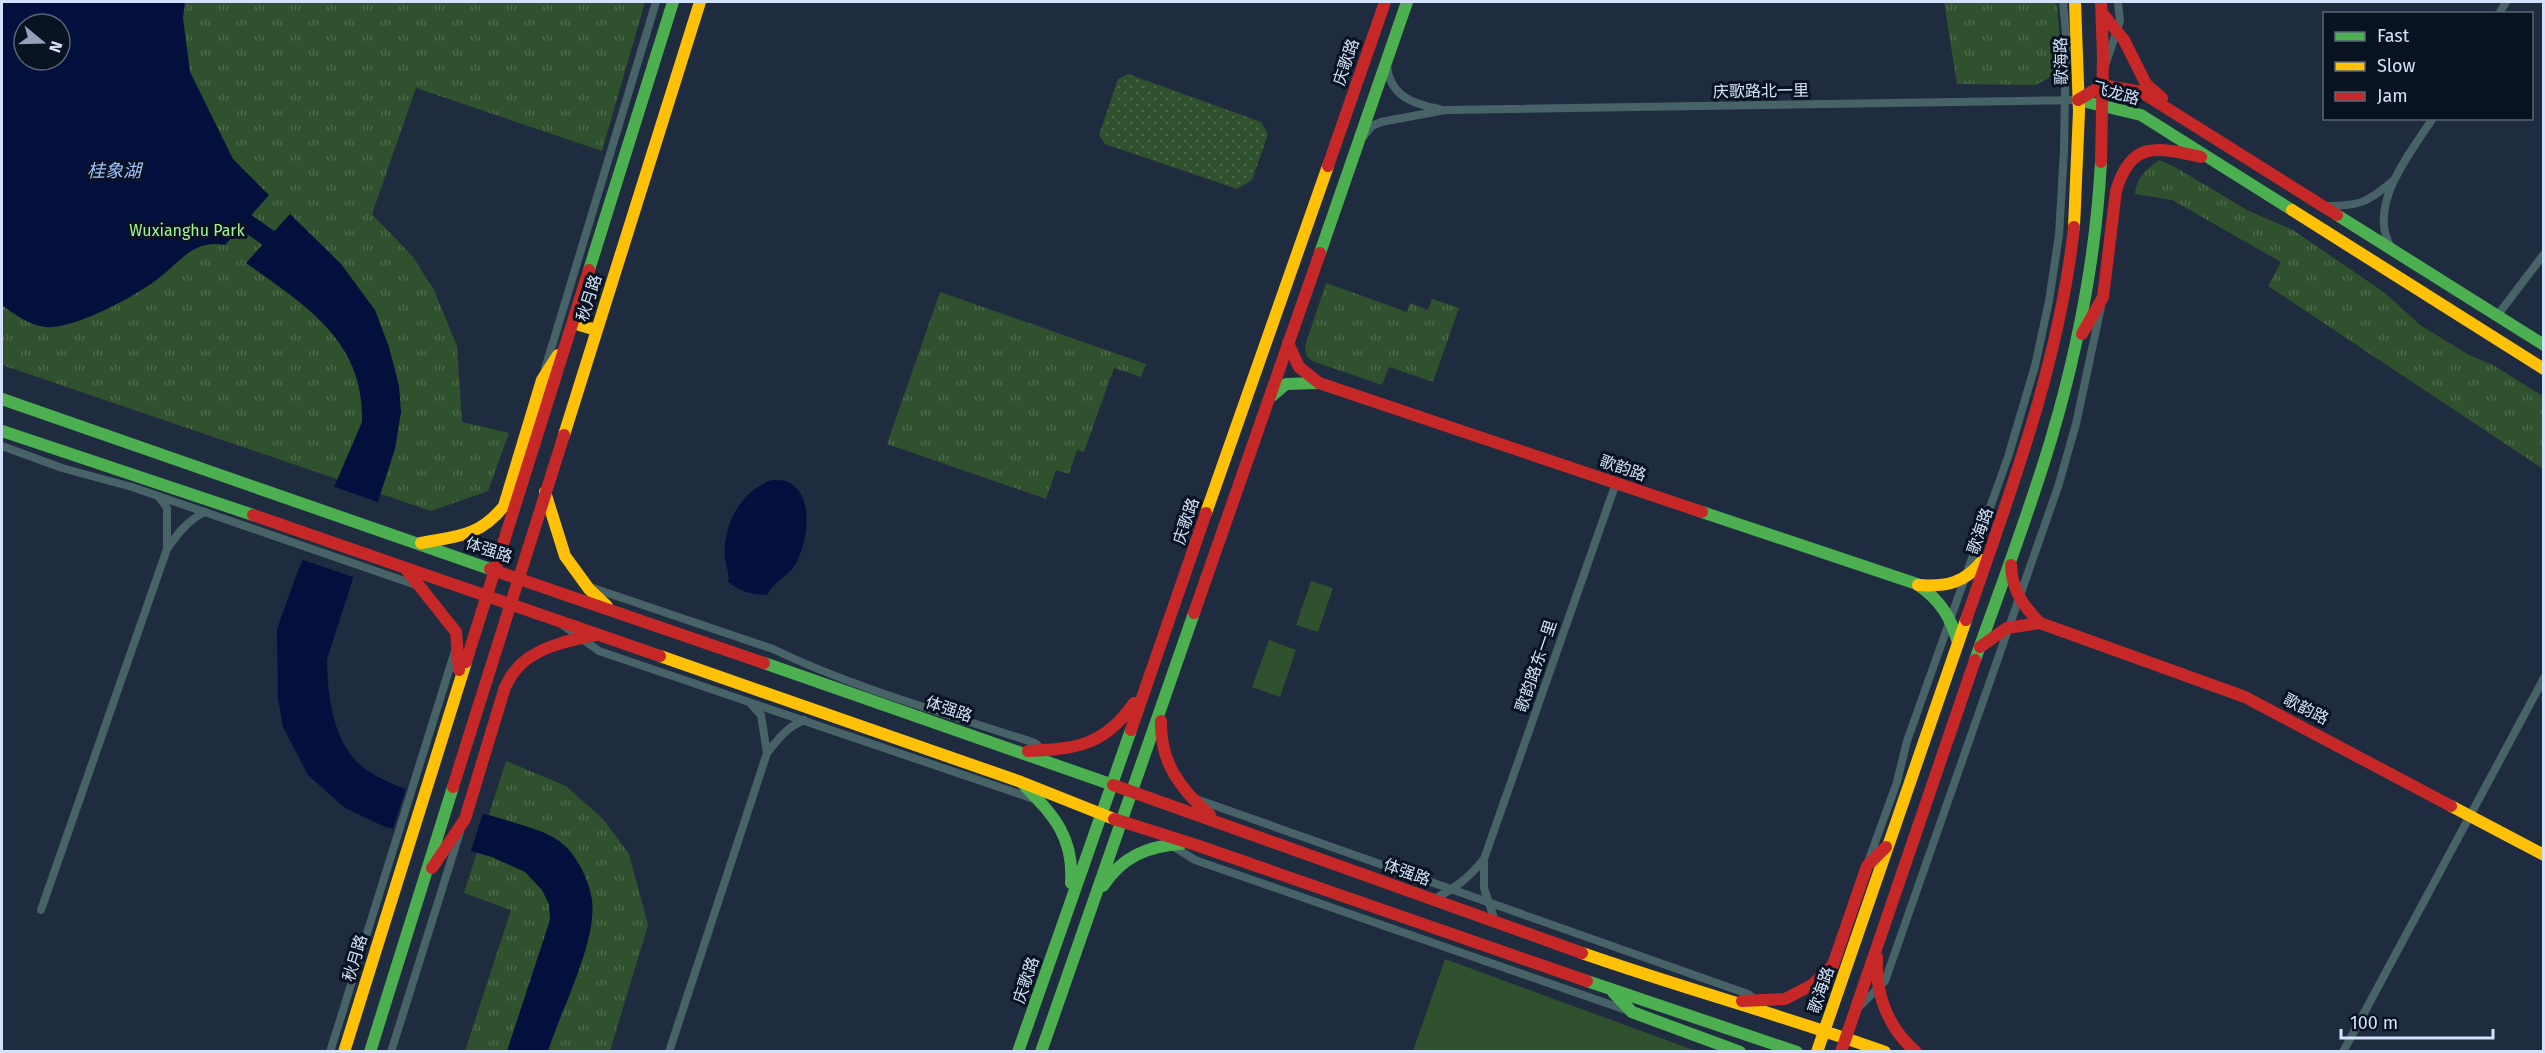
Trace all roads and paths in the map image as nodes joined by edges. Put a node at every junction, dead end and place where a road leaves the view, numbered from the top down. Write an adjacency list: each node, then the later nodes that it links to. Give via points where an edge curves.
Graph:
1 (656, 2): 35 (street)
2 (673, 2): 28 (main road, 秋月路)
3 (700, 2): 29 (main road, 秋月路)
4 (1385, 2): 63 (main road, 庆歌路)
5 (1407, 2): 11 (main road)
6 (2063, 2): 14 (street)
7 (2075, 2): 15 (main road, 歌海路)
8 (2118, 2): 10 (street, via 2120,21)
9 (2101, 7): 10 (main road); 12 (main road)
10 (2116, 32): 12 (street); 18 (main road, via 2146,84)
11 (1387, 61): 17 (street, 庆歌路北一里, via 1388,75 1400,94 1421,106); 20 (main road)
12 (2103, 72): 13 (main road)
13 (2103, 85): 15 (main road, 飞龙路); 16 (main road); 18 (main road, 飞龙路, via 2141,92)
14 (2065, 99): 15 (street, 庆歌路北一里); 17 (street, 庆歌路北一里); 52 (street, via 2059,235 2049,301 2030,386)
15 (2078, 100): 16 (main road, 飞龙路); 47 (main road, 歌海路, via 2077,202 2066,292 2051,366)
16 (2102, 107): 21 (main road, 飞龙路, via 2140,116); 32 (main road, via 2098,202)
17 (1445, 110): 20 (street, 庆歌路北一里, via 1382,122 1372,126)
18 (2185, 119): 23 (main road, 飞龙路)
19 (2432, 120): 22 (street)
20 (1358, 144): 31 (main road)
21 (2210, 159): 26 (main road, via 2163,148 2148,149 2124,168 2116,191); 34 (main road, 飞龙路)
22 (2394, 179): 23 (street, via 2366,202); 24 (street, via 2383,221 2385,238)
23 (2324, 207): 24 (main road, 飞龙路)
24 (2393, 250): 27 (main road, 飞龙路)
25 (2544, 254): 27 (street)
26 (2103, 297): 32 (main road); 57 (street, via 2076,424)
27 (2497, 316): 33 (main road, 飞龙路)
28 (573, 323): 29 (main road); 30 (main road, 秋月路)
29 (596, 330): 42 (main road, 秋月路)
30 (567, 342): 35 (main road); 50 (main road, 秋月路)
31 (1288, 343): 36 (main road, 歌韵路, via 1299,367); 38 (main road)
32 (2077, 343): 48 (main road, via 2052,437)
33 (2544, 345)
34 (2544, 369)
35 (542, 380): 45 (main road, via 504,506 492,521 469,534)
36 (1319, 383): 38 (main road, 歌韵路, via 1286,384 1275,391); 41 (main road, 歌韵路)
37 (2, 399): 45 (main road, 体强路)
38 (1267, 404): 65 (main road)
39 (2, 431): 49 (main road)
40 (2, 446): 43 (street)
41 (1616, 483): 53 (main road, 歌韵路); 96 (street, 歌韵路东一里)
42 (545, 492): 51 (main road, 秋月路); 55 (main road, via 565,556)
43 (159, 496): 44 (street); 46 (street, via 167,508)
44 (205, 512): 46 (street, via 193,518); 54 (street)
45 (415, 543): 50 (main road, 体强路)
46 (167, 549): 102 (street)
47 (1991, 549): 52 (main road); 69 (main road, 歌海路)
48 (2011, 556): 57 (main road, via 2011,580); 70 (main road)
49 (404, 567): 54 (main road); 56 (main road)
50 (496, 569): 51 (main road, 体强路); 56 (main road, 秋月路)
51 (518, 576): 58 (main road, 秋月路); 59 (main road, 体强路)
52 (1964, 581): 53 (main road, 歌韵路, via 1939,586); 61 (street)
53 (1917, 584): 61 (main road, 歌韵路, via 1935,596)
54 (421, 587): 68 (main road, via 456,632)
55 (587, 587): 59 (main road); 78 (street, via 1035,743)
56 (487, 596): 58 (main road); 73 (main road, 秋月路)
57 (2019, 600): 62 (main road); 64 (street)
58 (510, 603): 60 (main road); 98 (main road, 秋月路)
59 (610, 609): 77 (main road, 体强路)
60 (554, 619): 66 (main road); 67 (street)
61 (1951, 619): 69 (main road, 歌韵路); 97 (street)
62 (2040, 622): 64 (main road); 87 (main road, 歌韵路, via 2245,697)
63 (1167, 624): 65 (main road); 72 (main road, 庆歌路)
64 (2009, 626): 70 (main road); 107 (street, via 1885,981)
65 (1187, 631): 74 (main road)
66 (598, 634): 67 (main road); 81 (main road)
67 (580, 638): 75 (street, via 599,651); 88 (main road, via 531,658 516,669 506,687)
68 (457, 644): 73 (main road); 116 (street)
69 (1958, 644): 93 (main road, 歌海路)
70 (1979, 648): 106 (main road)
71 (2544, 678): 87 (street)
72 (1146, 685): 78 (main road, via 1128,713 1102,738 1078,747); 82 (main road, 庆歌路)
73 (458, 686): 117 (main road, 秋月路)
74 (1166, 692): 83 (main road); 84 (main road, via 1160,734 1163,753 1169,769)
75 (751, 704): 76 (street); 79 (street, via 761,715)
76 (804, 720): 79 (street, via 786,731); 85 (street)
77 (1019, 751): 78 (main road); 80 (main road, 体强路)
78 (1044, 751): 80 (street)
79 (767, 753): 120 (street)
80 (1064, 767): 82 (main road, 体强路)
81 (1021, 782): 85 (main road); 86 (main road)
82 (1112, 784): 83 (main road, 体强路); 86 (main road, 庆歌路)
83 (1131, 790): 89 (main road); 90 (main road, 体强路)
84 (1192, 798): 90 (main road); 99 (street)
85 (1038, 800): 103 (main road, via 1059,824 1069,845 1073,866)
86 (1101, 814): 89 (main road); 103 (main road, 庆歌路)
87 (2470, 815): 95 (main road, 歌韵路); 129 (street)
88 (465, 819): 98 (main road); 119 (street)
89 (1120, 822): 91 (main road); 104 (main road)
90 (1218, 822): 100 (main road, 体强路)
91 (1150, 832): 92 (street); 94 (main road)
92 (1170, 844): 94 (main road); 104 (main road, via 1133,855 1118,865 1104,883); 112 (street, via 1195,861)
93 (1889, 844): 97 (main road); 114 (main road, 歌海路)
94 (1196, 845): 108 (main road)
95 (2544, 855)
96 (1484, 858): 99 (street, 歌韵路东一里, via 1471,876); 101 (street, 歌韵路东一里)
97 (1867, 866): 110 (main road, via 1833,965 1798,994)
98 (423, 882): 118 (main road)
99 (1452, 890): 100 (street, 歌韵路东一里); 101 (street)
100 (1434, 899): 105 (main road, 体强路)
101 (1488, 902): 105 (street, 歌韵路东一里); 110 (street, via 1748,994)
102 (41, 910)
103 (1066, 913): 121 (main road, 庆歌路)
104 (1087, 920): 122 (main road)
105 (1496, 921): 109 (main road, 体强路)
106 (1880, 937): 107 (main road, via 1876,967); 111 (main road)
107 (1879, 986): 111 (street); 128 (main road, via 1897,1031)
108 (1610, 989): 112 (main road); 124 (main road)
109 (1726, 1000): 110 (main road); 113 (main road, 体强路)
110 (1758, 1001): 113 (street)
111 (1855, 1010): 115 (main road)
112 (1632, 1012): 123 (main road)
113 (1779, 1016): 114 (main road, 体强路)
114 (1824, 1030): 115 (main road, 体强路); 125 (main road, 歌海路)
115 (1846, 1038): 126 (main road); 127 (main road, 体强路)
116 (330, 1052)
117 (344, 1052)
118 (370, 1052)
119 (391, 1052)
120 (669, 1052)
121 (1018, 1052)
122 (1041, 1052)
123 (1740, 1052)
124 (1797, 1052)
125 (1817, 1052)
126 (1841, 1052)
127 (1885, 1052)
128 (1916, 1052)
129 (2343, 1052)

